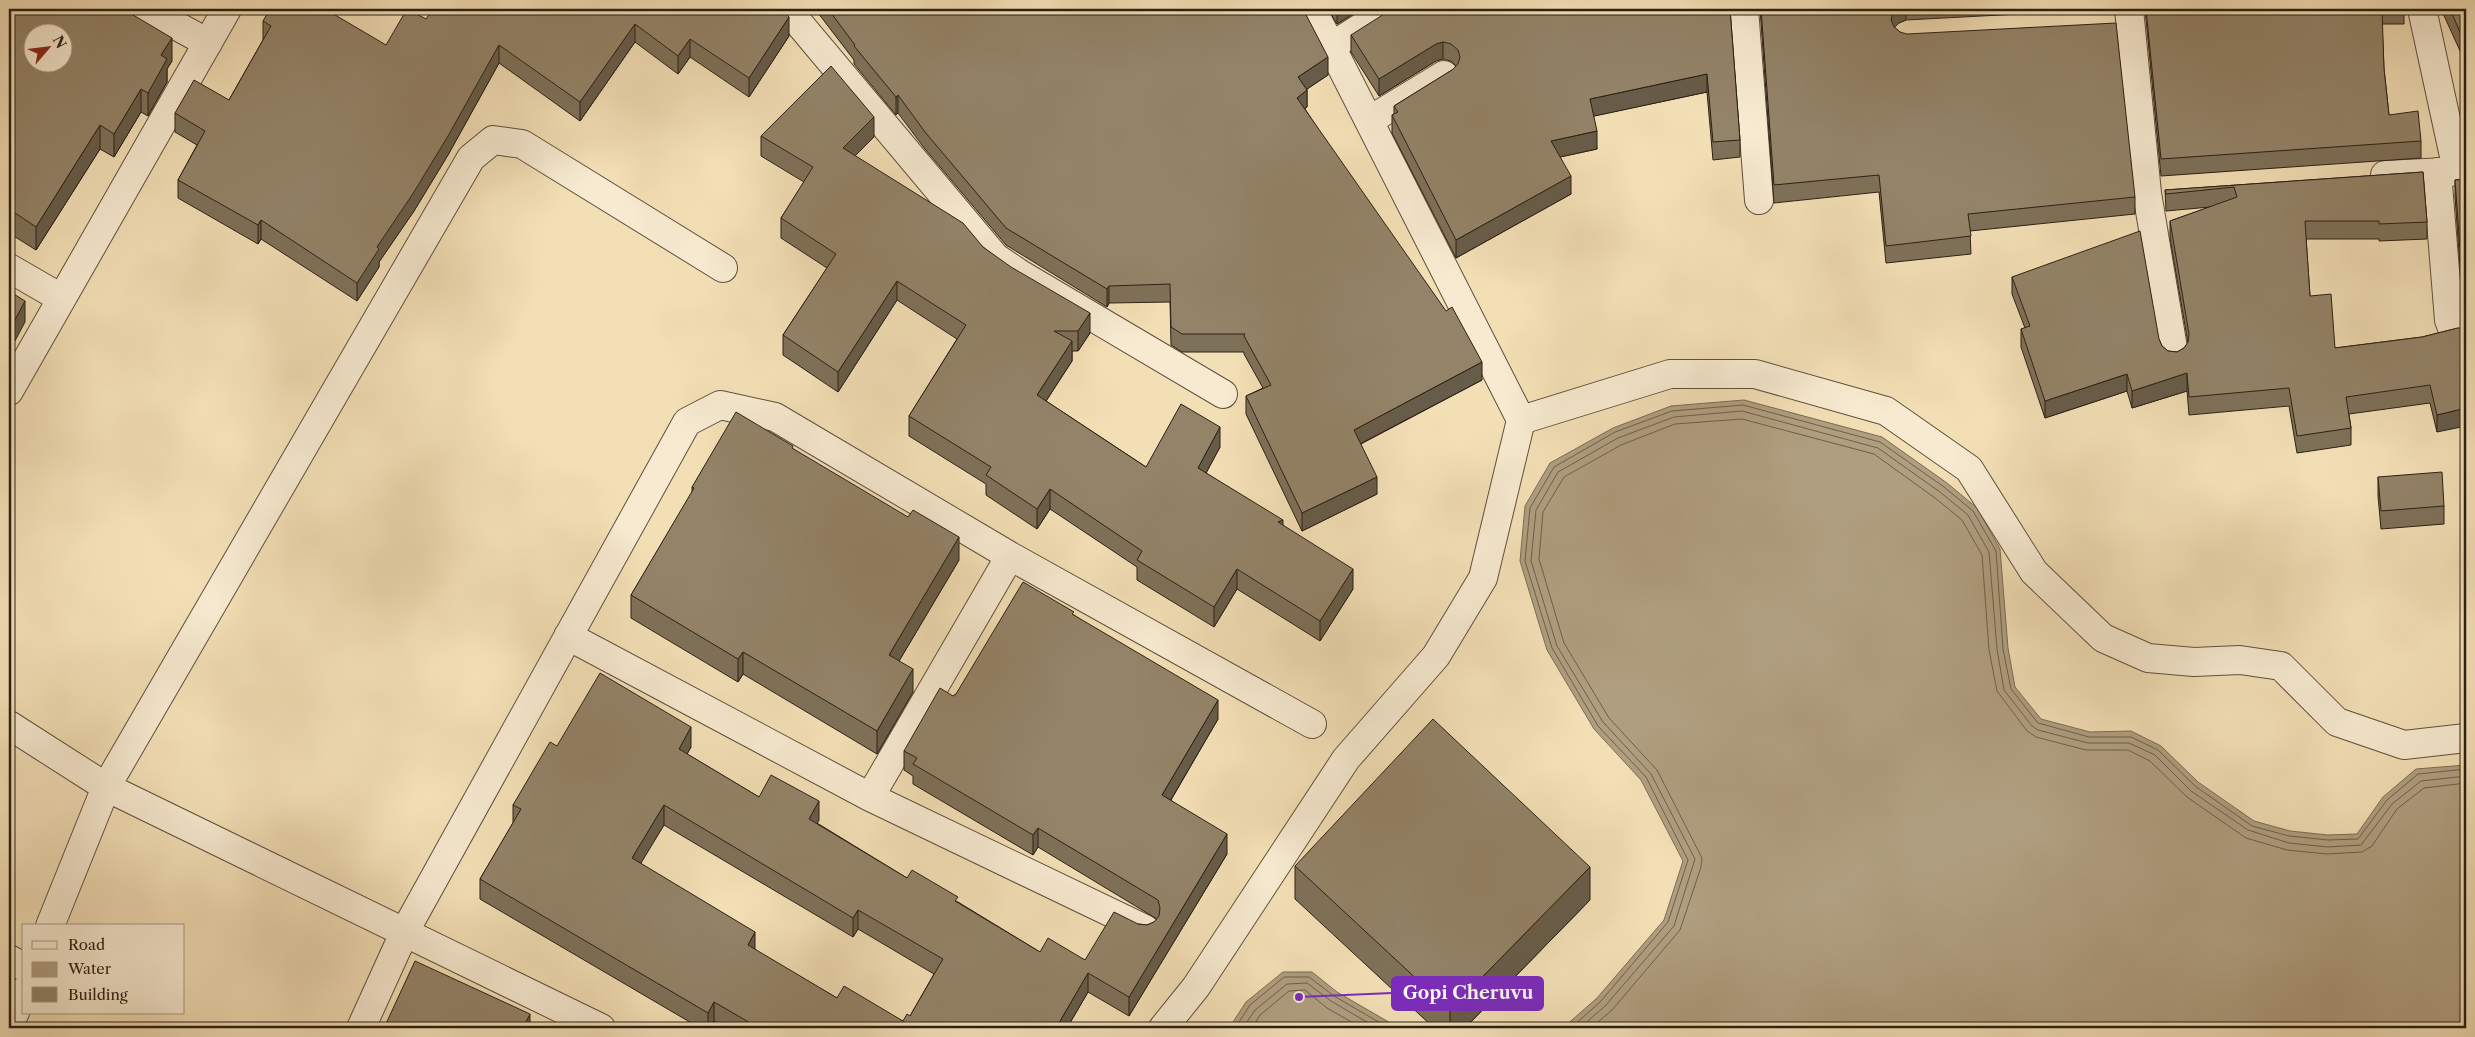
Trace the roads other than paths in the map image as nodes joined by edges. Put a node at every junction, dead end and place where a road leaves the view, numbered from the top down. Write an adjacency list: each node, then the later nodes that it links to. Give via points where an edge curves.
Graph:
1 (146, 9): 10 (street)
2 (227, 9): 10 (street)
3 (787, 9): 25 (street, via 995,256)
4 (1312, 9): 11 (street)
5 (1390, 9): 11 (street)
6 (1744, 9): 18 (street)
7 (2422, 9): 14 (street)
8 (2130, 16): 9 (street); 17 (street)
9 (2102, 26)
10 (208, 43): 21 (street)
11 (1332, 46): 13 (street)
12 (1444, 75): 13 (street)
13 (1370, 120): 26 (street)
14 (2453, 171): 15 (street); 22 (street, via 2449,320 2452,328)
15 (2360, 177)
16 (2176, 191): 17 (street)
17 (2147, 193): 23 (street)
18 (1759, 200)
19 (9, 268): 21 (street)
20 (723, 268): 32 (street, via 522,144 493,140 471,158)
21 (61, 298): 24 (street)
22 (2466, 331)
23 (2174, 354)
24 (9, 391)
25 (1223, 394)
26 (1521, 420): 31 (street, via 1670,374 1755,374 1886,410 1969,469 2034,572 2103,638 2148,658 2194,662 2240,660 2281,666 2337,722 2404,745); 43 (street, via 1482,578 1436,656 1346,759 1196,987)
27 (1010, 556): 28 (street, via 775,417 720,405 687,422); 29 (street); 33 (street)
28 (568, 636): 33 (street); 36 (street)
29 (1312, 724)
30 (9, 725): 32 (street)
31 (2466, 738)
32 (106, 787): 34 (street); 36 (street)
33 (870, 797): 35 (street)
34 (51, 924)
35 (1145, 929)
36 (405, 931): 41 (street); 42 (street)
37 (9, 959): 38 (street)
38 (22, 966)
39 (22, 996): 40 (street)
40 (9, 1026)
41 (362, 1028)
42 (601, 1028)
43 (1163, 1028)

